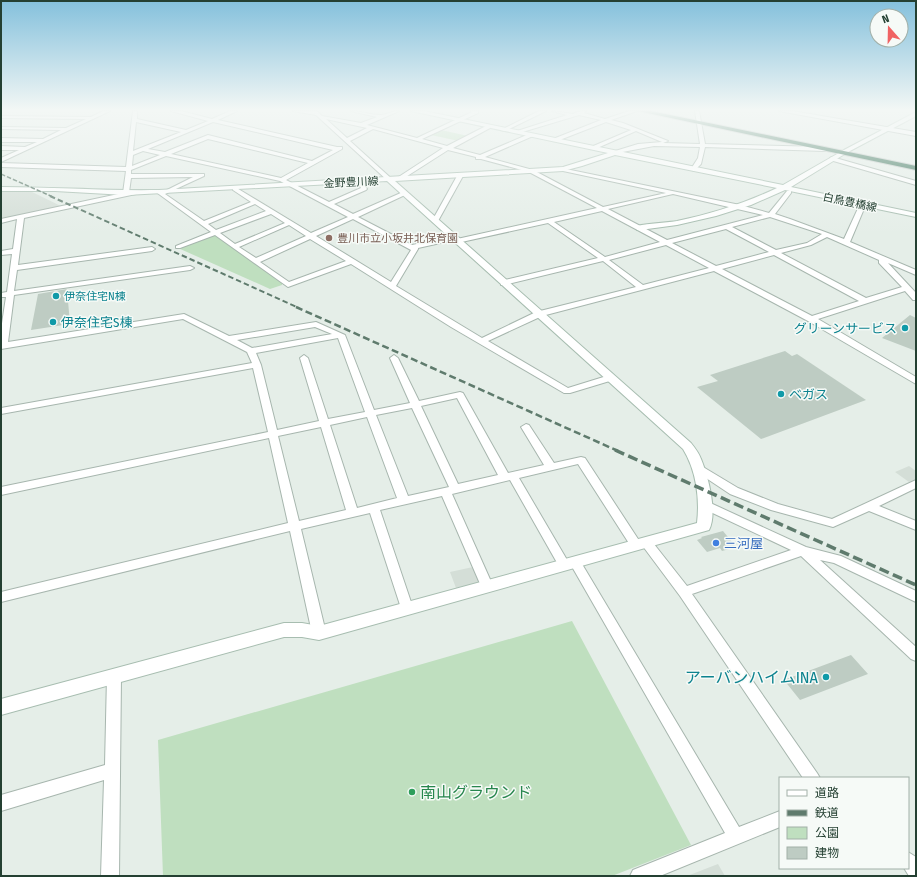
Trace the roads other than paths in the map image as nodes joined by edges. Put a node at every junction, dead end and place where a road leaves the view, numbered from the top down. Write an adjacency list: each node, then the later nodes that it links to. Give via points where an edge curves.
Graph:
1 (19, 152): 19 (street)
2 (136, 152): 16 (street)
3 (156, 152): 17 (street)
4 (171, 152): 17 (street)
5 (269, 152): 21 (street)
6 (334, 152): 21 (street)
7 (360, 152): 33 (street)
8 (441, 152): 33 (street)
9 (456, 152): 18 (street)
10 (492, 152): 18 (street)
11 (609, 152): 15 (main road)
12 (618, 152): 15 (street)
13 (702, 152): 28 (street, via 699,165)
14 (845, 152): 20 (main road); 23 (highway); 25 (highway)
15 (614, 153): 27 (main road, 金野豊川線); 28 (main road)
16 (131, 154): 26 (street)
17 (166, 154): 24 (street); 26 (street)
18 (478, 158): 29 (street)
19 (1, 160)
20 (832, 160): 36 (street); 40 (main road)
21 (314, 163): 34 (street)
22 (1, 165): 26 (street)
23 (916, 165)
24 (219, 166): 30 (street); 34 (street)
25 (916, 168)
26 (129, 169): 31 (street)
27 (563, 169): 29 (main road, 金野豊川線); 44 (street)
28 (694, 169): 40 (main road)
29 (531, 171): 32 (main road, 金野豊川線); 50 (street)
30 (202, 175): 31 (street); 41 (street)
31 (128, 176): 42 (street)
32 (460, 176): 33 (main road, 金野豊川線); 57 (street)
33 (394, 179): 35 (main road, 金野豊川線); 45 (main road)
34 (282, 180): 37 (street)
35 (360, 181): 37 (main road, 金野豊川線); 47 (street, via 364,189)
36 (916, 183)
37 (294, 185): 39 (main road, 金野豊川線); 47 (street)
38 (1, 189): 42 (main road, 金野豊川線)
39 (235, 189): 41 (main road, 金野豊川線); 46 (street)
40 (787, 190): 48 (main road, 白鳥豊橋線); 49 (main road); 52 (street)
41 (162, 192): 43 (main road, 金野豊川線); 60 (street)
42 (126, 193): 43 (main road, 金野豊川線)
43 (134, 193): 54 (street)
44 (674, 193): 49 (street); 50 (street)
45 (405, 194): 55 (street); 57 (main road)
46 (255, 202): 51 (street); 60 (street)
47 (329, 204): 55 (street)
48 (863, 204): 53 (main road, 白鳥豊橋線); 68 (street)
49 (740, 207): 52 (street); 62 (main road, via 697,219)
50 (604, 209): 58 (street); 62 (street)
51 (270, 212): 59 (street); 63 (street)
52 (771, 215): 61 (street); 64 (street)
53 (916, 215)
54 (21, 217): 56 (street); 73 (street)
55 (354, 217): 65 (street); 71 (street)
56 (1, 221)
57 (435, 221): 66 (main road)
58 (549, 221): 66 (street); 77 (street)
59 (289, 223): 65 (street); 69 (street)
60 (203, 224): 63 (street)
61 (726, 227): 67 (street); 75 (street)
62 (640, 228): 67 (street)
63 (217, 233): 69 (street); 70 (street)
64 (826, 234): 68 (street); 75 (street, via 809,244)
65 (310, 236): 78 (street); 79 (street)
66 (456, 239): 71 (street); 84 (main road)
67 (667, 242): 77 (street); 82 (street)
68 (846, 243): 76 (street)
69 (235, 246): 78 (street)
70 (178, 247)
71 (411, 247): 85 (street, via 415,249)
72 (152, 249): 80 (street)
73 (16, 251): 74 (street); 80 (street)
74 (1, 253)
75 (776, 253): 82 (street); 91 (street)
76 (880, 258): 83 (street); 87 (street)
77 (604, 259): 84 (street); 86 (street)
78 (256, 261): 79 (street, via 288,285)
79 (352, 261): 85 (street)
80 (14, 268): 88 (street)
81 (190, 268): 88 (street)
82 (717, 269): 86 (street); 93 (street)
83 (916, 273)
84 (504, 283): 92 (main road)
85 (392, 286): 96 (street)
86 (642, 288): 92 (street)
87 (906, 288): 90 (street); 91 (street)
88 (11, 293): 89 (street); 97 (street)
89 (1, 295)
90 (916, 298)
91 (865, 301): 93 (street)
92 (539, 314): 96 (street); 102 (main road)
93 (811, 319): 103 (street)
94 (341, 335): 95 (street, via 316,324); 98 (street); 106 (street)
95 (229, 339): 97 (street, via 184,316); 98 (street)
96 (482, 341): 102 (street, via 568,391)
97 (2, 346)
98 (251, 351): 101 (street)
99 (304, 358): 107 (street)
100 (394, 358): 104 (street)
101 (257, 365): 105 (street); 109 (street)
102 (610, 378): 111 (main road, via 687,446)
103 (916, 381)
104 (416, 404): 106 (street); 112 (street, via 460,395); 114 (street)
105 (1, 411)
106 (371, 413): 107 (street); 116 (street)
107 (324, 423): 109 (street); 120 (street)
108 (526, 427): 110 (street)
109 (273, 433): 115 (street); 121 (street)
110 (551, 467): 112 (street); 123 (street, via 581,460)
111 (698, 468): 117 (main road); 118 (street, via 734,491 775,507 833,523)
112 (509, 477): 114 (street); 125 (street)
113 (916, 484): 118 (street)
114 (450, 490): 116 (street); 126 (street)
115 (1, 491)
116 (404, 501): 119 (street)
117 (706, 505): 123 (main road, via 704,526); 124 (street)
118 (869, 506): 122 (street)
119 (374, 508): 120 (street); 130 (street)
120 (353, 512): 121 (street)
121 (294, 526): 128 (street); 131 (street)
122 (916, 526)
123 (641, 543): 125 (main road); 127 (street)
124 (803, 551): 127 (street); 129 (street, via 837,559); 132 (street)
125 (570, 563): 126 (main road); 139 (street)
126 (487, 586): 130 (main road)
127 (684, 592): 136 (street)
128 (1, 596)
129 (916, 597)
130 (407, 608): 131 (main road)
131 (319, 633): 133 (main road, via 284,630)
132 (916, 655)
133 (114, 676): 134 (main road); 135 (street)
134 (1, 707)
135 (112, 770): 137 (street); 142 (street)
136 (811, 777)
137 (1, 803)
138 (779, 819): 139 (street)
139 (736, 837): 143 (street)
140 (909, 861): 141 (street)
141 (916, 871)
142 (107, 875)
143 (639, 876)

